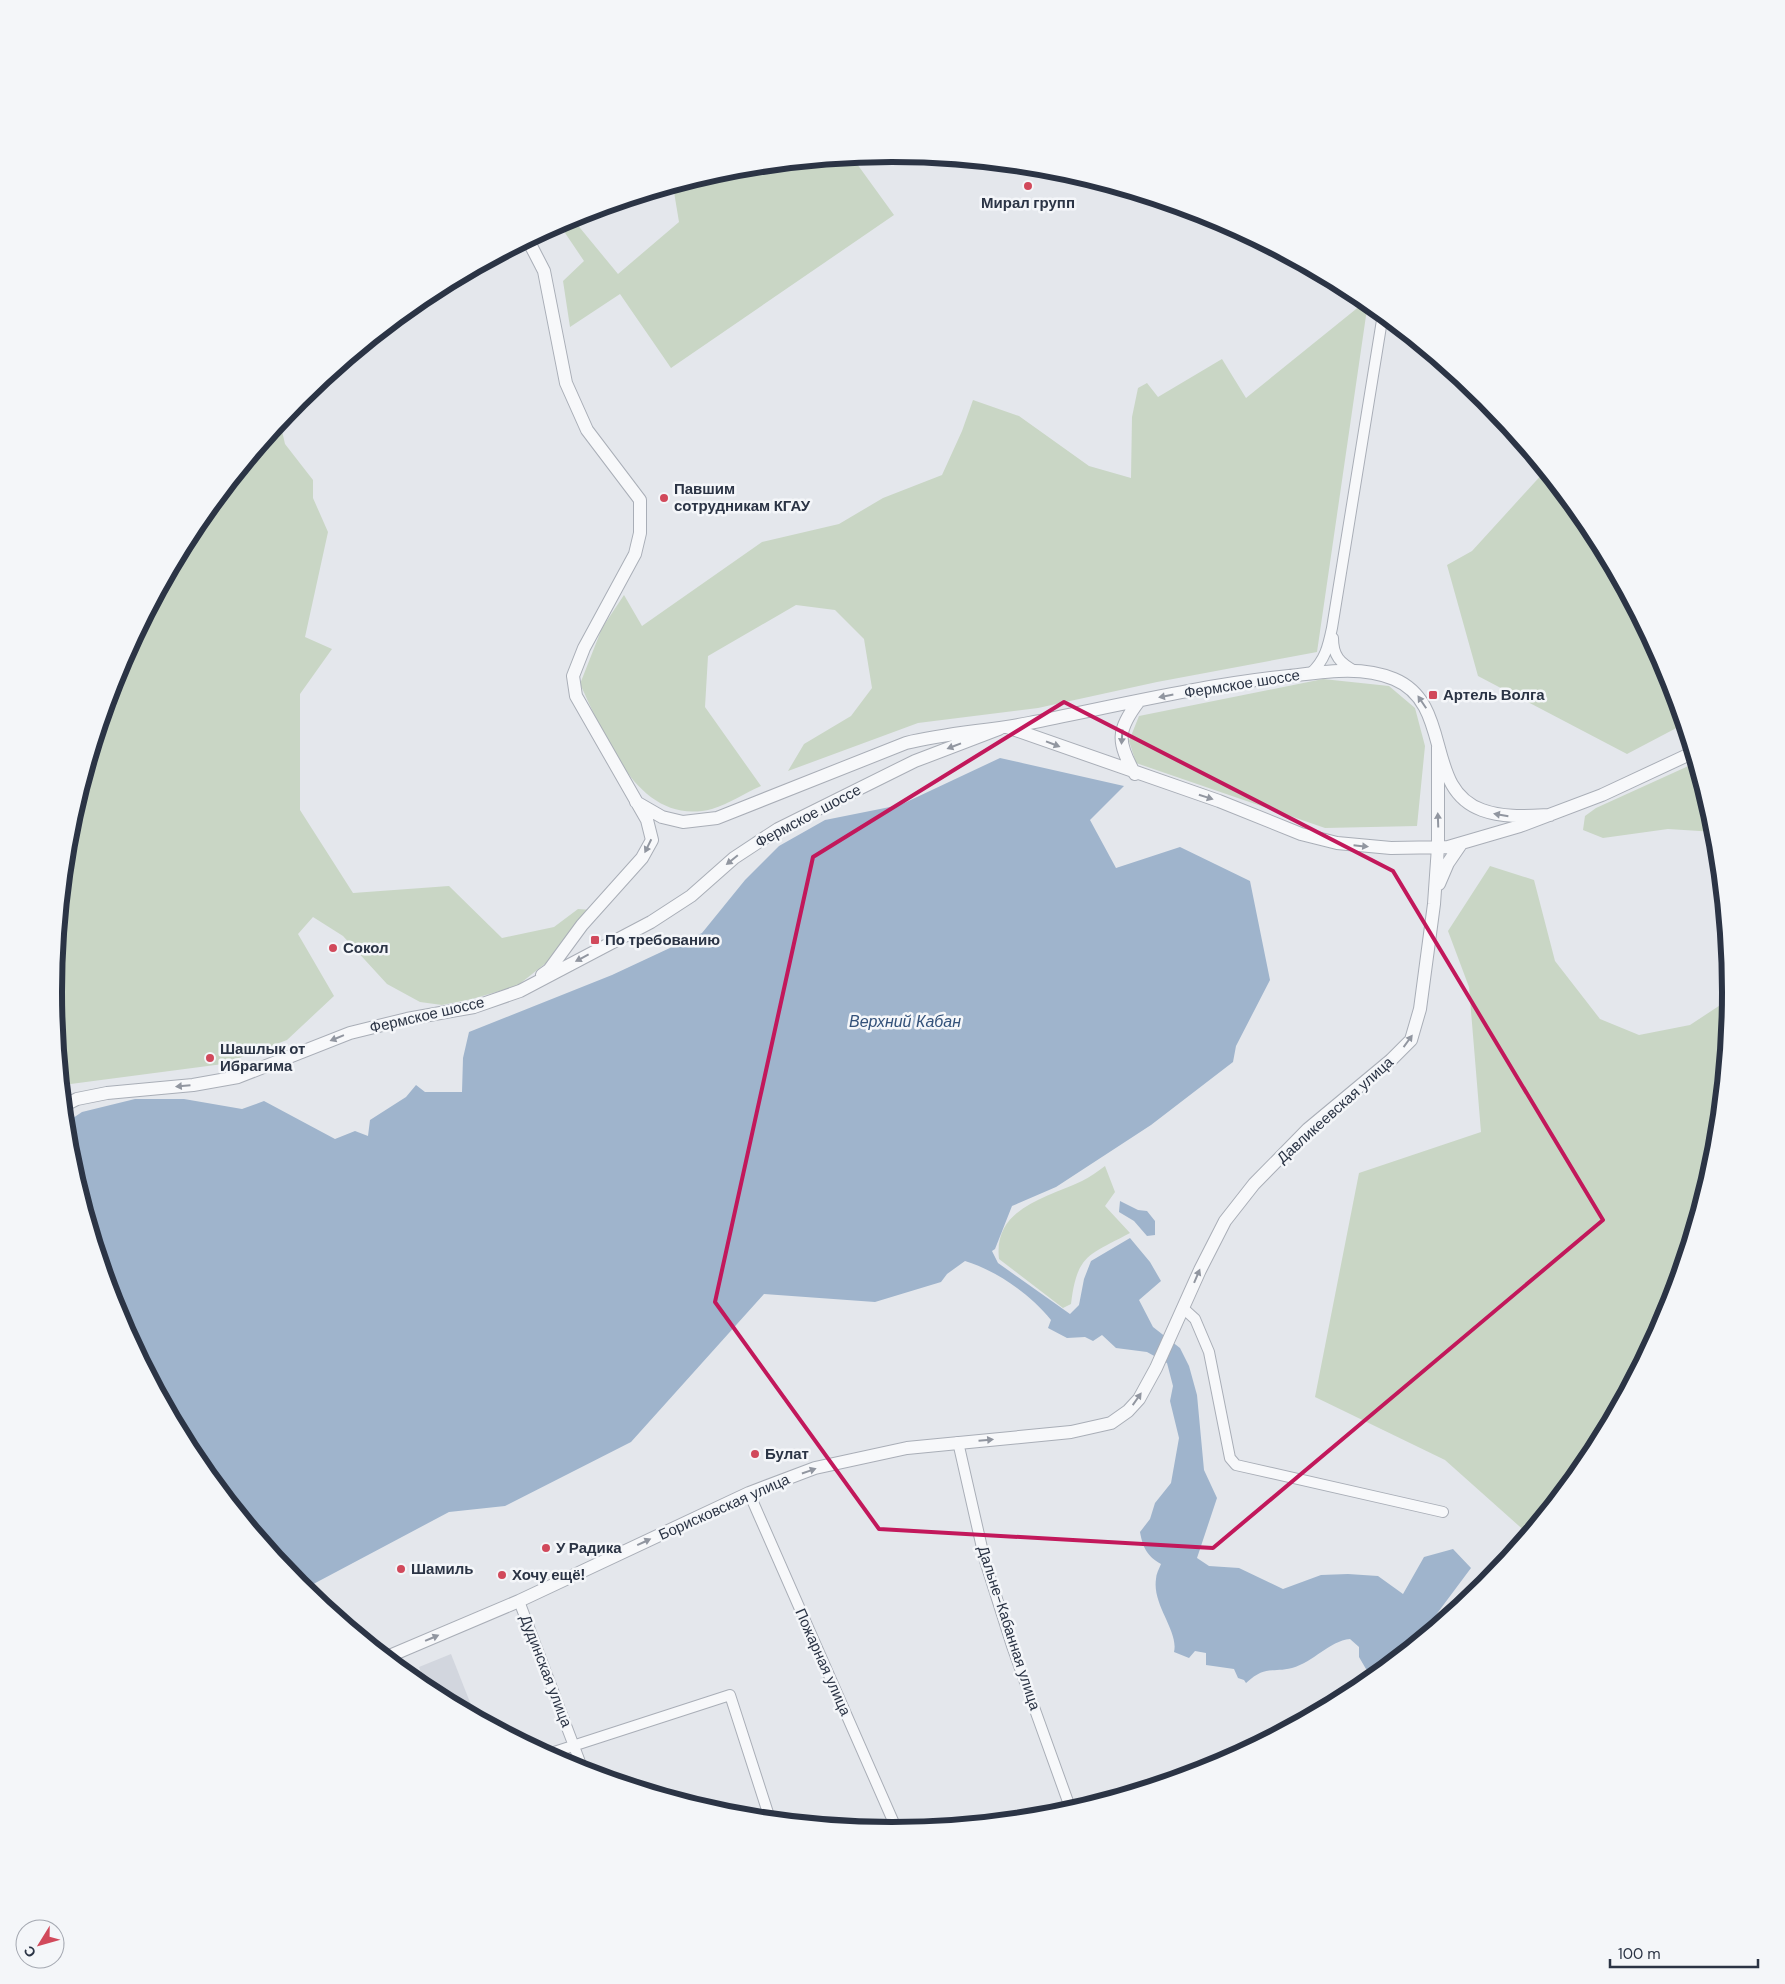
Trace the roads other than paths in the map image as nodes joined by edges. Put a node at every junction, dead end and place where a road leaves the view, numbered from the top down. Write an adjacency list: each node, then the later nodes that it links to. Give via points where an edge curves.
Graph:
1 (531, 245): 11 (street, via 544,271 566,383 587,430 640,500 640,533 635,554 584,648 573,676 576,696)
2 (1382, 322): 3 (street)
3 (1332, 628): 4 (street, via 1334,653 1341,663); 5 (street, via 1327,652)
4 (1356, 671): 5 (street, Фермское шоссе); 8 (street, Фермское шоссе, one-way to 4, via 1430,715 1416,693 1394,679)
5 (1311, 673): 6 (street, Фермское шоссе, one-way to 6, via 1238,681)
6 (1139, 701): 7 (street, Фермское шоссе); 10 (street, one-way to 10, via 1125,720 1120,738)
7 (1003, 728): 10 (street, Фермское шоссе, one-way to 10); 11 (street, Фермское шоссе, via 906,743 717,818 683,822 662,817); 16 (street, Фермское шоссе, one-way to 16, via 915,762 778,829 734,858 691,896 651,922)
8 (1438, 747): 12 (street, Фермское шоссе, one-way to 8, via 1511,816 1482,810 1466,802 1452,784); 14 (street, Фермское шоссе, one-way to 8)
9 (1687, 755): 12 (street, Фермское шоссе)
10 (1135, 774): 14 (street, Фермское шоссе, one-way to 14, via 1301,834 1364,846)
11 (636, 802): 16 (street, one-way to 16, via 647,820 652,840 642,858 582,925 549,970)
12 (1550, 815): 13 (street, Фермское шоссе)
13 (1461, 844): 14 (street, Фермское шоссе); 15 (street, via 1448,863)
14 (1438, 847): 15 (street, Фермское шоссе)
15 (1434, 904): 18 (street, Давликеевская улица, one-way to 15, via 1226,1221 1254,1184 1308,1129 1392,1060 1411,1040 1420,1009)
16 (520, 990): 17 (street, Фермское шоссе, one-way to 17, via 474,1007 350,1033 238,1078 107,1093)
17 (70, 1103)
18 (1184, 1309): 19 (street, Давликеевская улица, one-way to 18, via 1138,1399); 22 (street, via 1196,1319 1209,1352 1230,1458 1236,1465)
19 (1111, 1423): 20 (street, Борисковская улица, one-way to 19, via 1071,1432)
20 (958, 1442): 21 (street, Борисковская улица, one-way to 20, via 814,1468 907,1448); 28 (street, Дальне-Кабанная улица, via 985,1561)
21 (749, 1493): 23 (street, Борисковская улица, one-way to 21); 30 (street, Пожарная улица)
22 (1443, 1512)
23 (519, 1601): 24 (street, Борисковская улица, one-way to 23); 25 (street, Дудинская улица)
24 (393, 1654)
25 (575, 1746): 26 (street); 27 (street, Дудинская улица); 29 (street, via 730,1695)
26 (558, 1751)
27 (580, 1761)
28 (1068, 1803)
29 (768, 1812)
30 (893, 1822)

